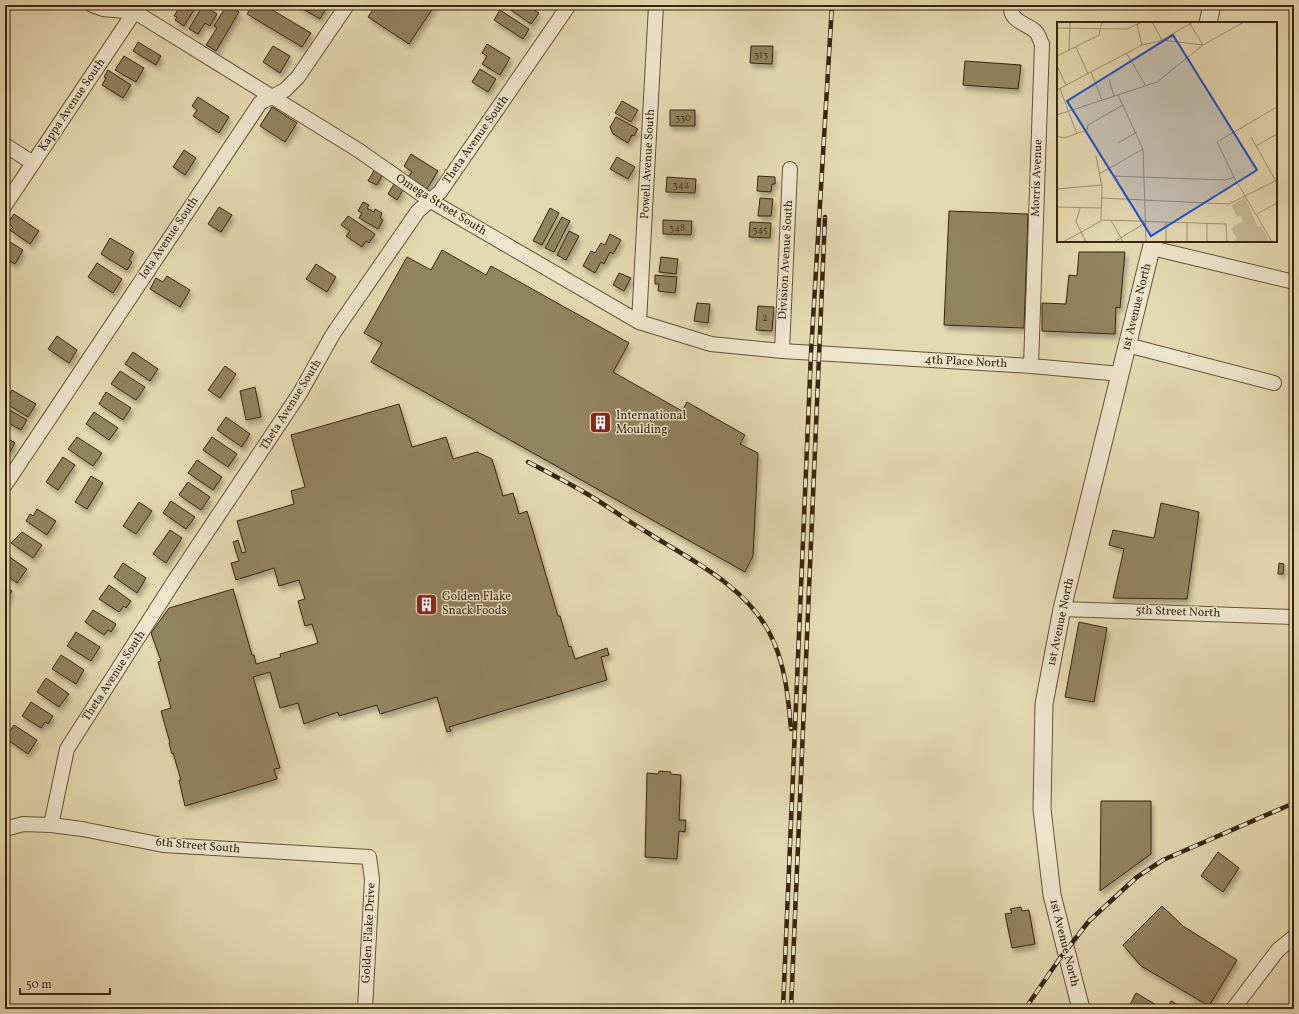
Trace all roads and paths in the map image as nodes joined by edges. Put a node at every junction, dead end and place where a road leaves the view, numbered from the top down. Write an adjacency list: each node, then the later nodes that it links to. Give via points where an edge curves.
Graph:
1 (92, 5): 7 (street, Omega Street South, via 103,9)
2 (347, 5): 10 (street, Iota Avenue South, via 298,77 285,90)
3 (569, 5): 14 (street, Theta Avenue South, via 440,192)
4 (656, 5): 18 (street, Powell Avenue South)
5 (1011, 5): 22 (street, Morris Avenue, via 1010,10 1015,19 1037,33 1042,44)
6 (1212, 5): 9 (street)
7 (117, 8): 8 (street, Omega Street South)
8 (137, 9): 10 (street, Omega Street South); 12 (street, Kappa Avenue South)
9 (1208, 22)
10 (270, 97): 14 (street, Omega Street South, via 358,150); 25 (street, Iota Avenue South, via 255,109)
11 (5, 145): 12 (street)
12 (33, 162): 15 (street, Kappa Avenue South)
13 (790, 169): 20 (street, Division Avenue South)
14 (431, 201): 18 (street, Omega Street South); 28 (street, Theta Avenue South, via 418,211 333,334 300,393 67,748)
15 (5, 205)
16 (1153, 244): 17 (street); 19 (street, 1st Avenue North)
17 (1294, 282)
18 (639, 322): 20 (street, Omega Street South, via 711,344)
19 (1127, 345): 23 (street, 1st Avenue North); 24 (street)
20 (782, 351): 21 (street, Omega Street South)
21 (811, 353): 22 (street, 4th Place North)
22 (1031, 366): 23 (street, 4th Place North)
23 (1121, 374): 26 (street, 1st Avenue North)
24 (1274, 383)
25 (5, 485)
26 (1062, 609): 27 (street, 5th Street North); 33 (street, 1st Avenue North, via 1044,704 1042,809 1052,895)
27 (1294, 617)
28 (51, 825): 29 (street, 6th Street South, via 23,824); 30 (street, 6th Street South, via 163,845)
29 (5, 829)
30 (369, 857): 32 (street, Golden Flake Drive, via 372,879)
31 (1294, 937): 34 (street, via 1278,950)
32 (366, 1009)
33 (1081, 1009)
34 (1233, 1009)

